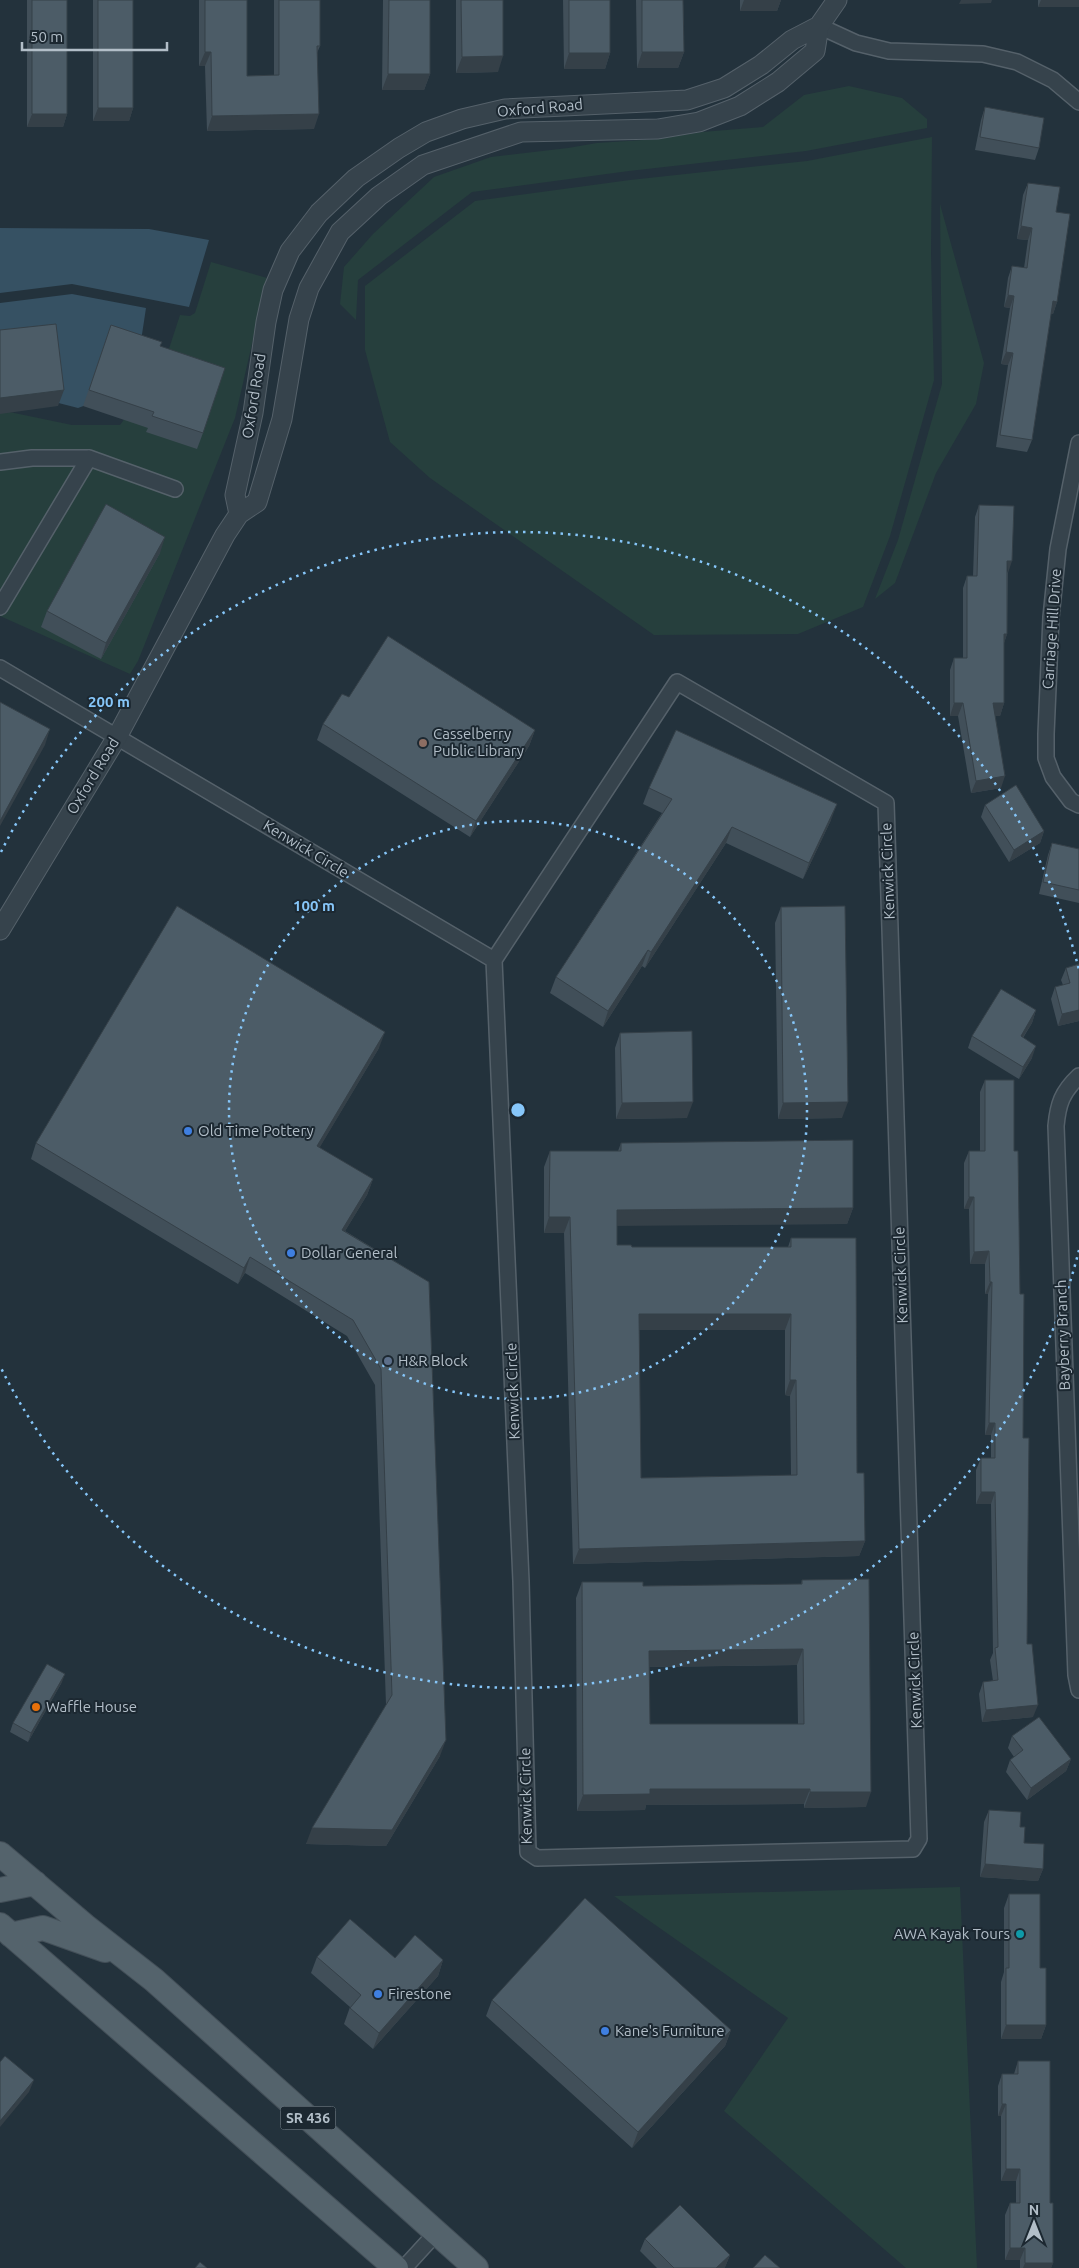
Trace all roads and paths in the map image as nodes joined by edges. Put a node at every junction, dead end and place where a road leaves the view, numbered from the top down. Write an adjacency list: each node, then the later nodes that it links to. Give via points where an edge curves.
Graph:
1 (837, 0): 2 (street, Oxford Road)
2 (819, 26): 3 (street, via 856,43 889,51 983,54 1017,62 1054,80); 8 (street, Oxford Road, via 815,51 778,82 740,106 707,119 658,128 521,132 423,165 380,196 340,232 309,288 299,319 282,420 266,473 257,502); 8 (street, Oxford Road, via 792,40 761,65 724,88 687,100 505,109 462,119 426,132 356,178 319,213 290,251 273,290 236,495)
3 (1079, 102)
4 (1079, 443): 12 (street, Carriage Hill Drive, via 1058,550 1046,734 1046,758 1054,777 1071,801)
5 (89, 458): 6 (street, via 32,458); 7 (street); 9 (street)
6 (0, 462)
7 (175, 489)
8 (239, 514): 11 (street, Oxford Road)
9 (0, 607)
10 (0, 668): 11 (street, Kenwick Circle)
11 (117, 737): 13 (street, Oxford Road); 14 (street, Kenwick Circle)
12 (1079, 805)
13 (0, 930)
14 (494, 960): 14 (street, Kenwick Circle, via 521,1582 528,1852 537,1858 913,1849 919,1839 918,1800 886,803 677,682)
15 (1079, 1076): 16 (street, Bayberry Branch, via 1058,1104 1056,1126)
16 (1079, 1690)
17 (0, 1854): 18 (main road, SR 436)
18 (35, 1883): 19 (main road); 21 (main road, SR 436)
19 (0, 1890)
20 (5, 1930): 21 (main road, via 43,1928); 23 (main road)
21 (125, 1957): 22 (main road, SR 436)
22 (437, 2232): 24 (street); 25 (main road, SR 436)
23 (396, 2268)
24 (404, 2268)
25 (476, 2268)

